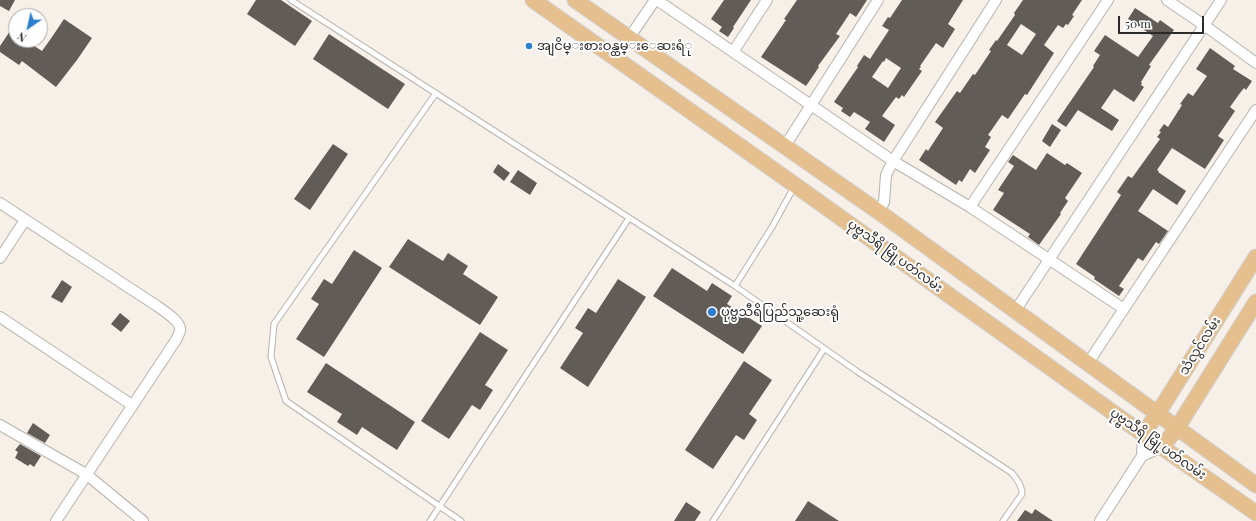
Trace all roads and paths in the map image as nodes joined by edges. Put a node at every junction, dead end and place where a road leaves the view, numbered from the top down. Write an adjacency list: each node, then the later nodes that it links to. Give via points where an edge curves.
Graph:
1 (291, 0): 15 (lane)
2 (533, 0): 20 (main road, ပုဗ္ဗသီရိ မြို့ပတ်လမ်း)
3 (575, 0): 12 (main road, ပုဗ္ဗသီရိ မြို့ပတ်လမ်း)
4 (656, 0): 12 (street); 13 (street)
5 (766, 0): 13 (street)
6 (878, 0): 16 (street)
7 (996, 0): 19 (street)
8 (1108, 0): 22 (street)
9 (1167, 0): 11 (street)
10 (1221, 0): 11 (street)
11 (1204, 25): 14 (street); 28 (street)
12 (629, 38): 18 (main road, ပုဗ္ဗသီရိ မြို့ပတ်လမ်း)
13 (733, 52): 16 (street)
14 (1256, 62)
15 (436, 93): 24 (lane); 45 (lane, via 274,324 271,357 286,401)
16 (811, 105): 18 (street); 19 (street)
17 (1256, 110): 31 (street)
18 (785, 146): 23 (main road, ပုဗ္ဗသီရိ မြို့ပတ်လမ်း)
19 (893, 161): 22 (street); 23 (street, via 886,175 884,202)
20 (795, 185): 29 (lane, via 772,227); 40 (main road, ပုဗ္ဗသီရိ မြို့ပတ်လမ်း)
21 (0, 203): 25 (street)
22 (970, 207): 28 (street)
23 (879, 212): 32 (main road, ပုဗ္ဗသီရိ မြို့ပတ်လမ်း)
24 (629, 218): 29 (lane); 45 (lane)
25 (25, 220): 27 (street); 36 (street, via 157,306 178,324 180,331 176,340)
26 (1256, 257): 37 (main road, သံလွင်လမ်း)
27 (0, 258)
28 (1049, 260): 31 (street); 32 (street)
29 (734, 286): 34 (lane)
30 (1256, 302): 39 (main road, သံလွင်လမ်း)
31 (1124, 309): 35 (street)
32 (1015, 311): 35 (main road, ပုဗ္ဗသီရိ မြို့ပတ်လမ်း)
33 (0, 317): 36 (street)
34 (824, 349): 51 (lane); 52 (lane, via 1012,473 1022,489 1022,494)
35 (1088, 363): 37 (main road, ပုဗ္ဗသီရိ မြို့ပတ်လမ်း)
36 (132, 405): 43 (street)
37 (1158, 413): 39 (main road, ပုဗ္ဗသီရိ မြို့ပတ်လမ်း); 40 (main road, သံလွင်လမ်း)
38 (1, 428): 43 (street)
39 (1177, 428): 41 (main road, သံလွင်လမ်း); 44 (main road, ပုဗ္ဗသီရိ မြို့ပတ်လမ်း)
40 (1143, 434): 41 (main road, ပုဗ္ဗသီရိ မြို့ပတ်လမ်း); 42 (street)
41 (1162, 447): 42 (street); 46 (main road, ပုဗ္ဗသီရိ မြို့ပတ်လမ်း)
42 (1142, 456): 53 (street)
43 (86, 474): 47 (street); 48 (street)
44 (1256, 485)
45 (440, 506): 49 (lane); 50 (lane)
46 (1256, 513)
47 (56, 521)
48 (143, 521)
49 (430, 521)
50 (461, 521)
51 (713, 521)
52 (1004, 521)
53 (1100, 521)

